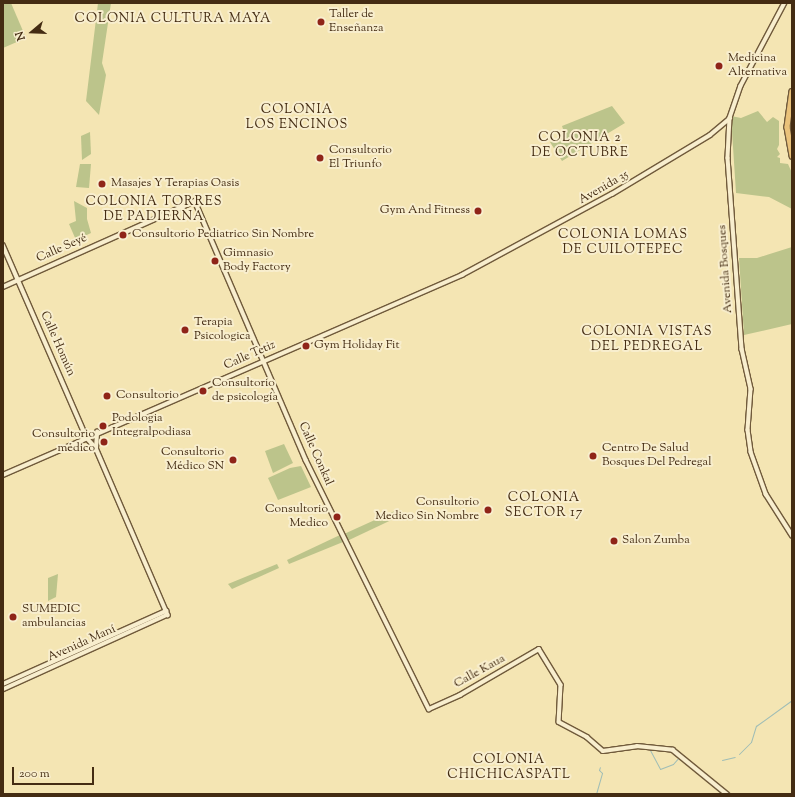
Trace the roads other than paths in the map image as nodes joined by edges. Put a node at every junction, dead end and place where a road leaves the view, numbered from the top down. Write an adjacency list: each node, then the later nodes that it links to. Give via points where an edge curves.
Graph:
1 (785, 3): 3 (street, Avenida Bosques, via 741,86)
2 (792, 91): 4 (main road, via 787,128)
3 (730, 118): 7 (street, Avenida 35, via 710,135 612,194); 15 (street, Avenida Bosques, via 728,158 741,342 751,389 748,430 751,452 766,494)
4 (792, 156)
5 (195, 201): 8 (street, Calle Seyé); 10 (street, Calle Conkal)
6 (3, 245): 8 (street, Calle Homún)
7 (482, 264): 10 (street, Calle Tetiz)
8 (18, 280): 9 (street, Calle Seyé); 12 (street, Calle Homún)
9 (3, 286)
10 (264, 361): 11 (street, Calle Tetiz); 20 (street, Calle Conkal, via 318,485)
11 (97, 432): 12 (street, Calle Tetiz); 13 (street, Calle Homún)
12 (87, 438): 13 (street, Calle Homún); 14 (street, Calle Tetiz)
13 (96, 448): 16 (street, Calle Homún)
14 (3, 474)
15 (792, 535)
16 (166, 611): 17 (street, Calle Homún); 18 (street, Avenida Maní)
17 (168, 615): 19 (street, Avenida Maní)
18 (3, 684)
19 (3, 690)
20 (428, 709): 21 (street, Calle Kaua, via 460,694 539,649 561,685 559,722 587,737 603,751 637,746 664,748 677,752)
21 (727, 794)

